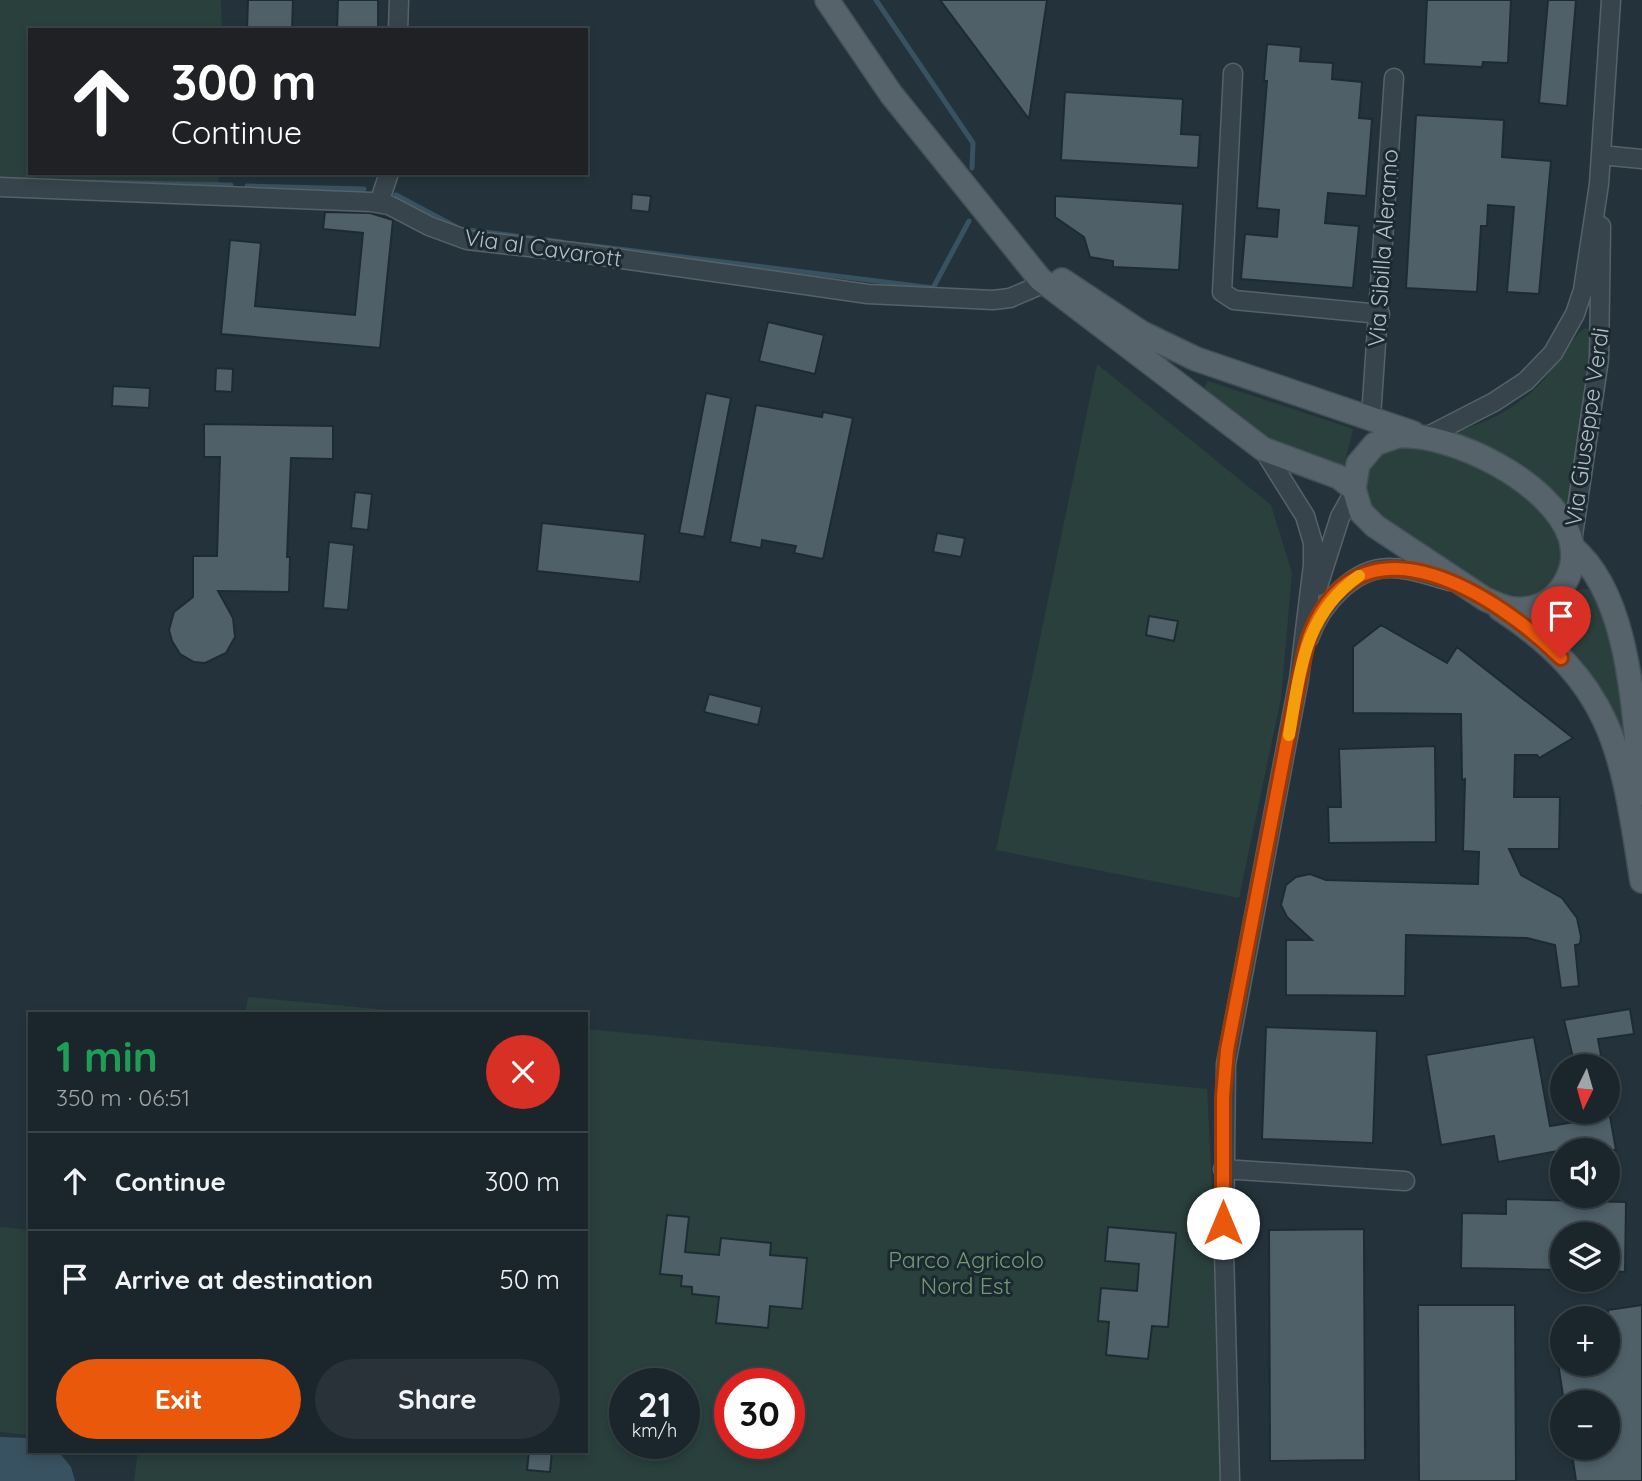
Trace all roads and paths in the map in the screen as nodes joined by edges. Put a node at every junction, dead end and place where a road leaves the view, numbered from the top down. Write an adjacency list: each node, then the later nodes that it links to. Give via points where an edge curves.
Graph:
1 (399, 0): 4 (street)
2 (827, 0): 13 (main road, via 891,94)
3 (1611, 0): 7 (street, Via Giuseppe Verdi)
4 (398, 28)
5 (1233, 73): 15 (street, via 1222,292 1234,300)
6 (1394, 78): 15 (street, Via Sibilla Aleramo)
7 (1601, 155): 8 (street); 10 (street, Via Giuseppe Verdi)
8 (1642, 159)
9 (388, 175): 12 (street)
10 (1599, 184): 17 (street, Via Giuseppe Verdi, via 1582,296 1559,344 1517,388); 20 (street, Via Giuseppe Verdi, via 1599,359)
11 (0, 187): 12 (street, Via al Cavarott)
12 (379, 203): 14 (street, Via al Cavarott, via 467,240 868,293 993,300)
13 (991, 221): 14 (main road); 16 (main road, via 1057,276 1167,346 1247,379)
14 (1045, 283): 18 (main road)
15 (1380, 314): 16 (street, Via Sibilla Aleramo)
16 (1371, 418): 17 (main road)
17 (1424, 437): 19 (main road, via 1394,436 1372,447 1358,464); 20 (main road, via 1475,453 1517,478 1558,518)
18 (1263, 449): 19 (main road, via 1339,477); 23 (street, via 1310,531 1313,565)
19 (1354, 490): 21 (main road, via 1361,512 1371,524); 23 (street, via 1340,517)
20 (1572, 545): 22 (main road, via 1567,581 1546,602 1516,610); 25 (main road, via 1592,568 1625,650)
21 (1462, 584): 22 (main road); 24 (street, via 1399,568 1365,573 1340,592 1316,622)
22 (1485, 599): 26 (main road, via 1549,646 1601,710 1620,754)
23 (1306, 626): 24 (street)
24 (1299, 679): 27 (street, via 1227,1050)
25 (1642, 793)
26 (1642, 881)
27 (1223, 1168): 28 (street); 29 (street)
28 (1405, 1181)
29 (1230, 1481)

